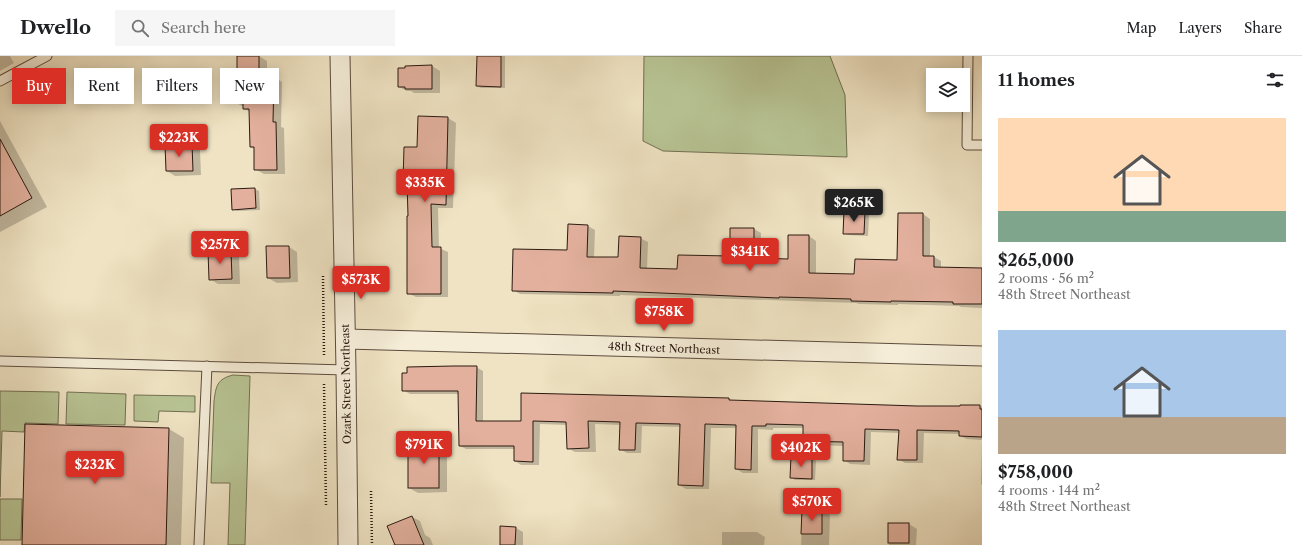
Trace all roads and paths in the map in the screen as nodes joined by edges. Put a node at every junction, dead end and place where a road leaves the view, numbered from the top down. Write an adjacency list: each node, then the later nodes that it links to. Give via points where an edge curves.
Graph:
1 (47, 56): 4 (lane)
2 (340, 56): 7 (street, Ozark Street Northeast)
3 (968, 56): 5 (lane, via 966,145)
4 (0, 81)
5 (982, 145)
6 (323, 275): 11 (path)
7 (346, 339): 8 (street, 48th Street Northeast); 12 (street, Ozark Street Northeast)
8 (982, 356)
9 (0, 361): 10 (lane)
10 (207, 366): 11 (lane); 15 (lane)
11 (324, 369): 12 (lane); 14 (path)
12 (346, 370): 16 (street, Ozark Street Northeast)
13 (371, 491): 17 (path)
14 (326, 505)
15 (199, 545)
16 (348, 545)
17 (372, 545)

